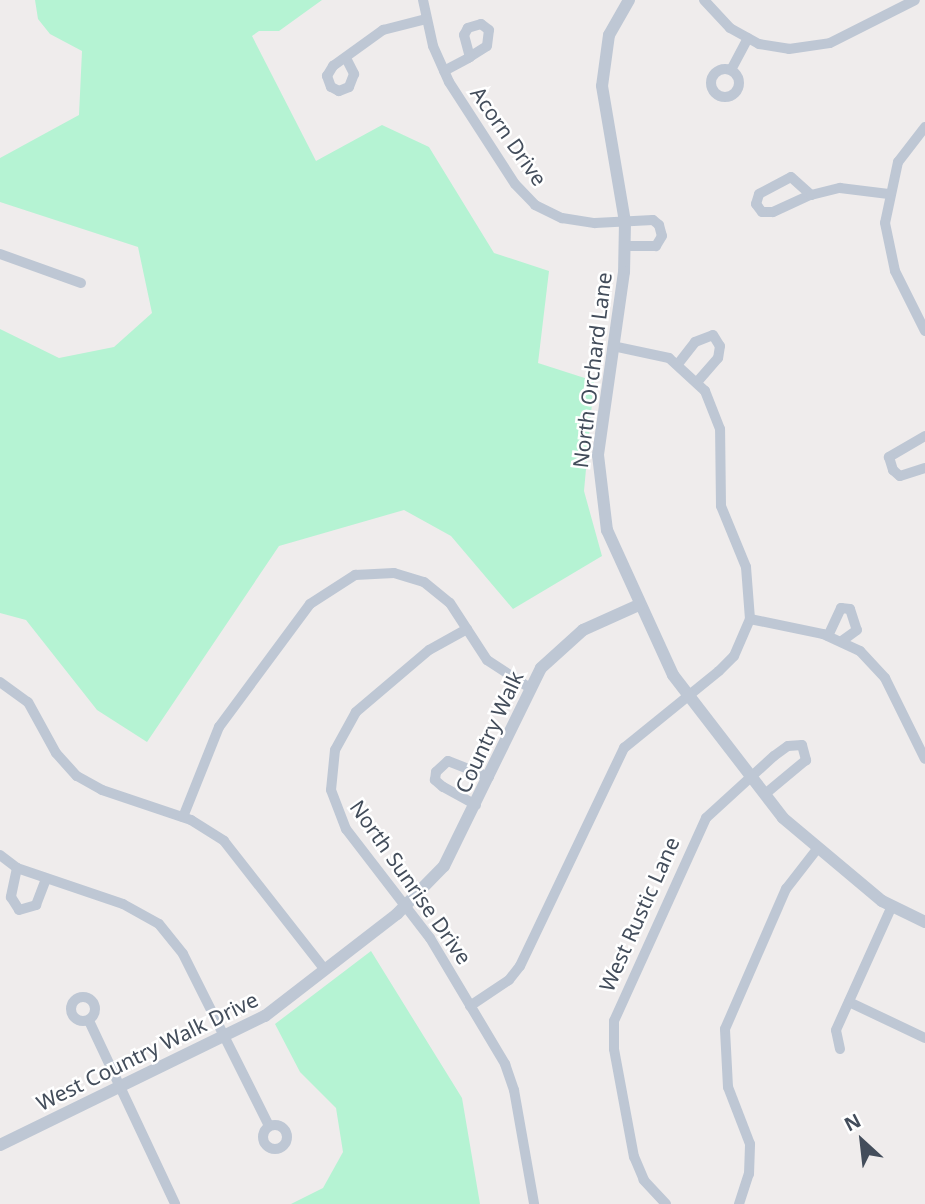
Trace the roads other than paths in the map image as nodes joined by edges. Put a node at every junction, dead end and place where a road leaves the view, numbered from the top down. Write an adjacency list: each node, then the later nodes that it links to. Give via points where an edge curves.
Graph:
1 (423, 0): 5 (street, Acorn Drive)
2 (704, 0): 6 (street, via 716,16)
3 (915, 0): 6 (street, via 817,47 775,48)
4 (625, 2): 14 (street, North Orchard Lane, via 609,35 602,86)
5 (426, 19): 8 (street, via 383,30); 10 (street, Acorn Drive)
6 (748, 38): 9 (street)
7 (470, 57): 10 (street)
8 (347, 60): 8 (street, via 333,66 327,76 331,87 339,91 349,87 354,74)
9 (731, 70)
10 (444, 71): 14 (street, Acorn Drive, via 514,184 535,205 575,222)
11 (925, 127): 12 (street, via 898,162)
12 (888, 194): 13 (street, via 854,188); 18 (street, via 889,254)
13 (810, 195): 13 (street, via 791,177 758,194 756,204 762,212 773,212)
14 (625, 222): 15 (street, North Orchard Lane); 15 (street, Acorn Drive, via 653,220 662,236 656,246)
15 (625, 246): 19 (street, North Orchard Lane)
16 (0, 254): 17 (street)
17 (81, 283)
18 (925, 331)
19 (613, 346): 20 (street, via 655,353); 24 (street, North Orchard Lane, via 598,455 599,482 607,530)
20 (678, 363): 21 (street); 21 (street, via 695,341 713,335 720,346 718,358)
21 (697, 382): 25 (street, via 720,429 721,506 746,567)
22 (925, 436): 23 (street, via 889,457 892,470 900,476)
23 (925, 468)
24 (639, 606): 30 (street, Country Walk, via 565,643 541,668); 31 (street, North Orchard Lane, via 658,649)
25 (750, 619): 27 (street); 31 (street, via 734,656)
26 (467, 629): 30 (street, via 487,660); 37 (street, via 438,591 404,575 355,575 323,592 219,727); 43 (street, North Sunrise Drive, via 429,650 372,694 342,731 335,750 330,774 335,808)
27 (828, 636): 28 (street); 28 (street, via 841,608 850,609 857,631)
28 (842, 641): 32 (street, via 860,651 885,678)
29 (0, 682): 37 (street, via 28,702 55,753 77,776 102,790)
30 (530, 688): 33 (street, Country Walk)
31 (688, 694): 34 (street, North Orchard Lane); 47 (street, via 624,748 520,966 509,980)
32 (925, 759)
33 (489, 777): 36 (street, Country Walk); 36 (street, via 448,761 436,772 435,780 443,787)
34 (752, 778): 35 (street, North Orchard Lane); 35 (street, West Rustic Lane, via 774,755 788,746 803,745 806,760); 57 (street, West Rustic Lane, via 715,806 697,832 614,1021 614,1049 634,1157 644,1180)
35 (765, 794): 38 (street, North Orchard Lane)
36 (476, 805): 43 (street, Country Walk, via 444,866)
37 (183, 817): 45 (street, via 224,841)
38 (817, 849): 42 (street, North Orchard Lane); 58 (street, via 786,890 727,1022 724,1069 750,1144 749,1174)
39 (0, 855): 40 (street)
40 (16, 868): 41 (street); 41 (street, via 11,897 19,910 36,905)
41 (46, 879): 49 (street, via 123,904 159,924 183,954)
42 (892, 906): 44 (street, North Orchard Lane); 46 (street)
43 (405, 907): 45 (street, West Country Walk Drive); 47 (street, North Sunrise Drive)
44 (925, 922)
45 (326, 970): 49 (street, West Country Walk Drive, via 265,1016)
46 (849, 1002): 50 (street); 51 (street, via 836,1030)
47 (470, 1006): 56 (street, North Sunrise Drive, via 510,1075)
48 (90, 1023): 52 (street)
49 (224, 1037): 52 (street, West Country Walk Drive); 53 (street)
50 (925, 1038)
51 (840, 1049)
52 (121, 1086): 54 (street, West Country Walk Drive); 55 (street)
53 (268, 1124)
54 (0, 1145)
55 (175, 1204)
56 (534, 1204)
57 (666, 1204)
58 (738, 1204)

